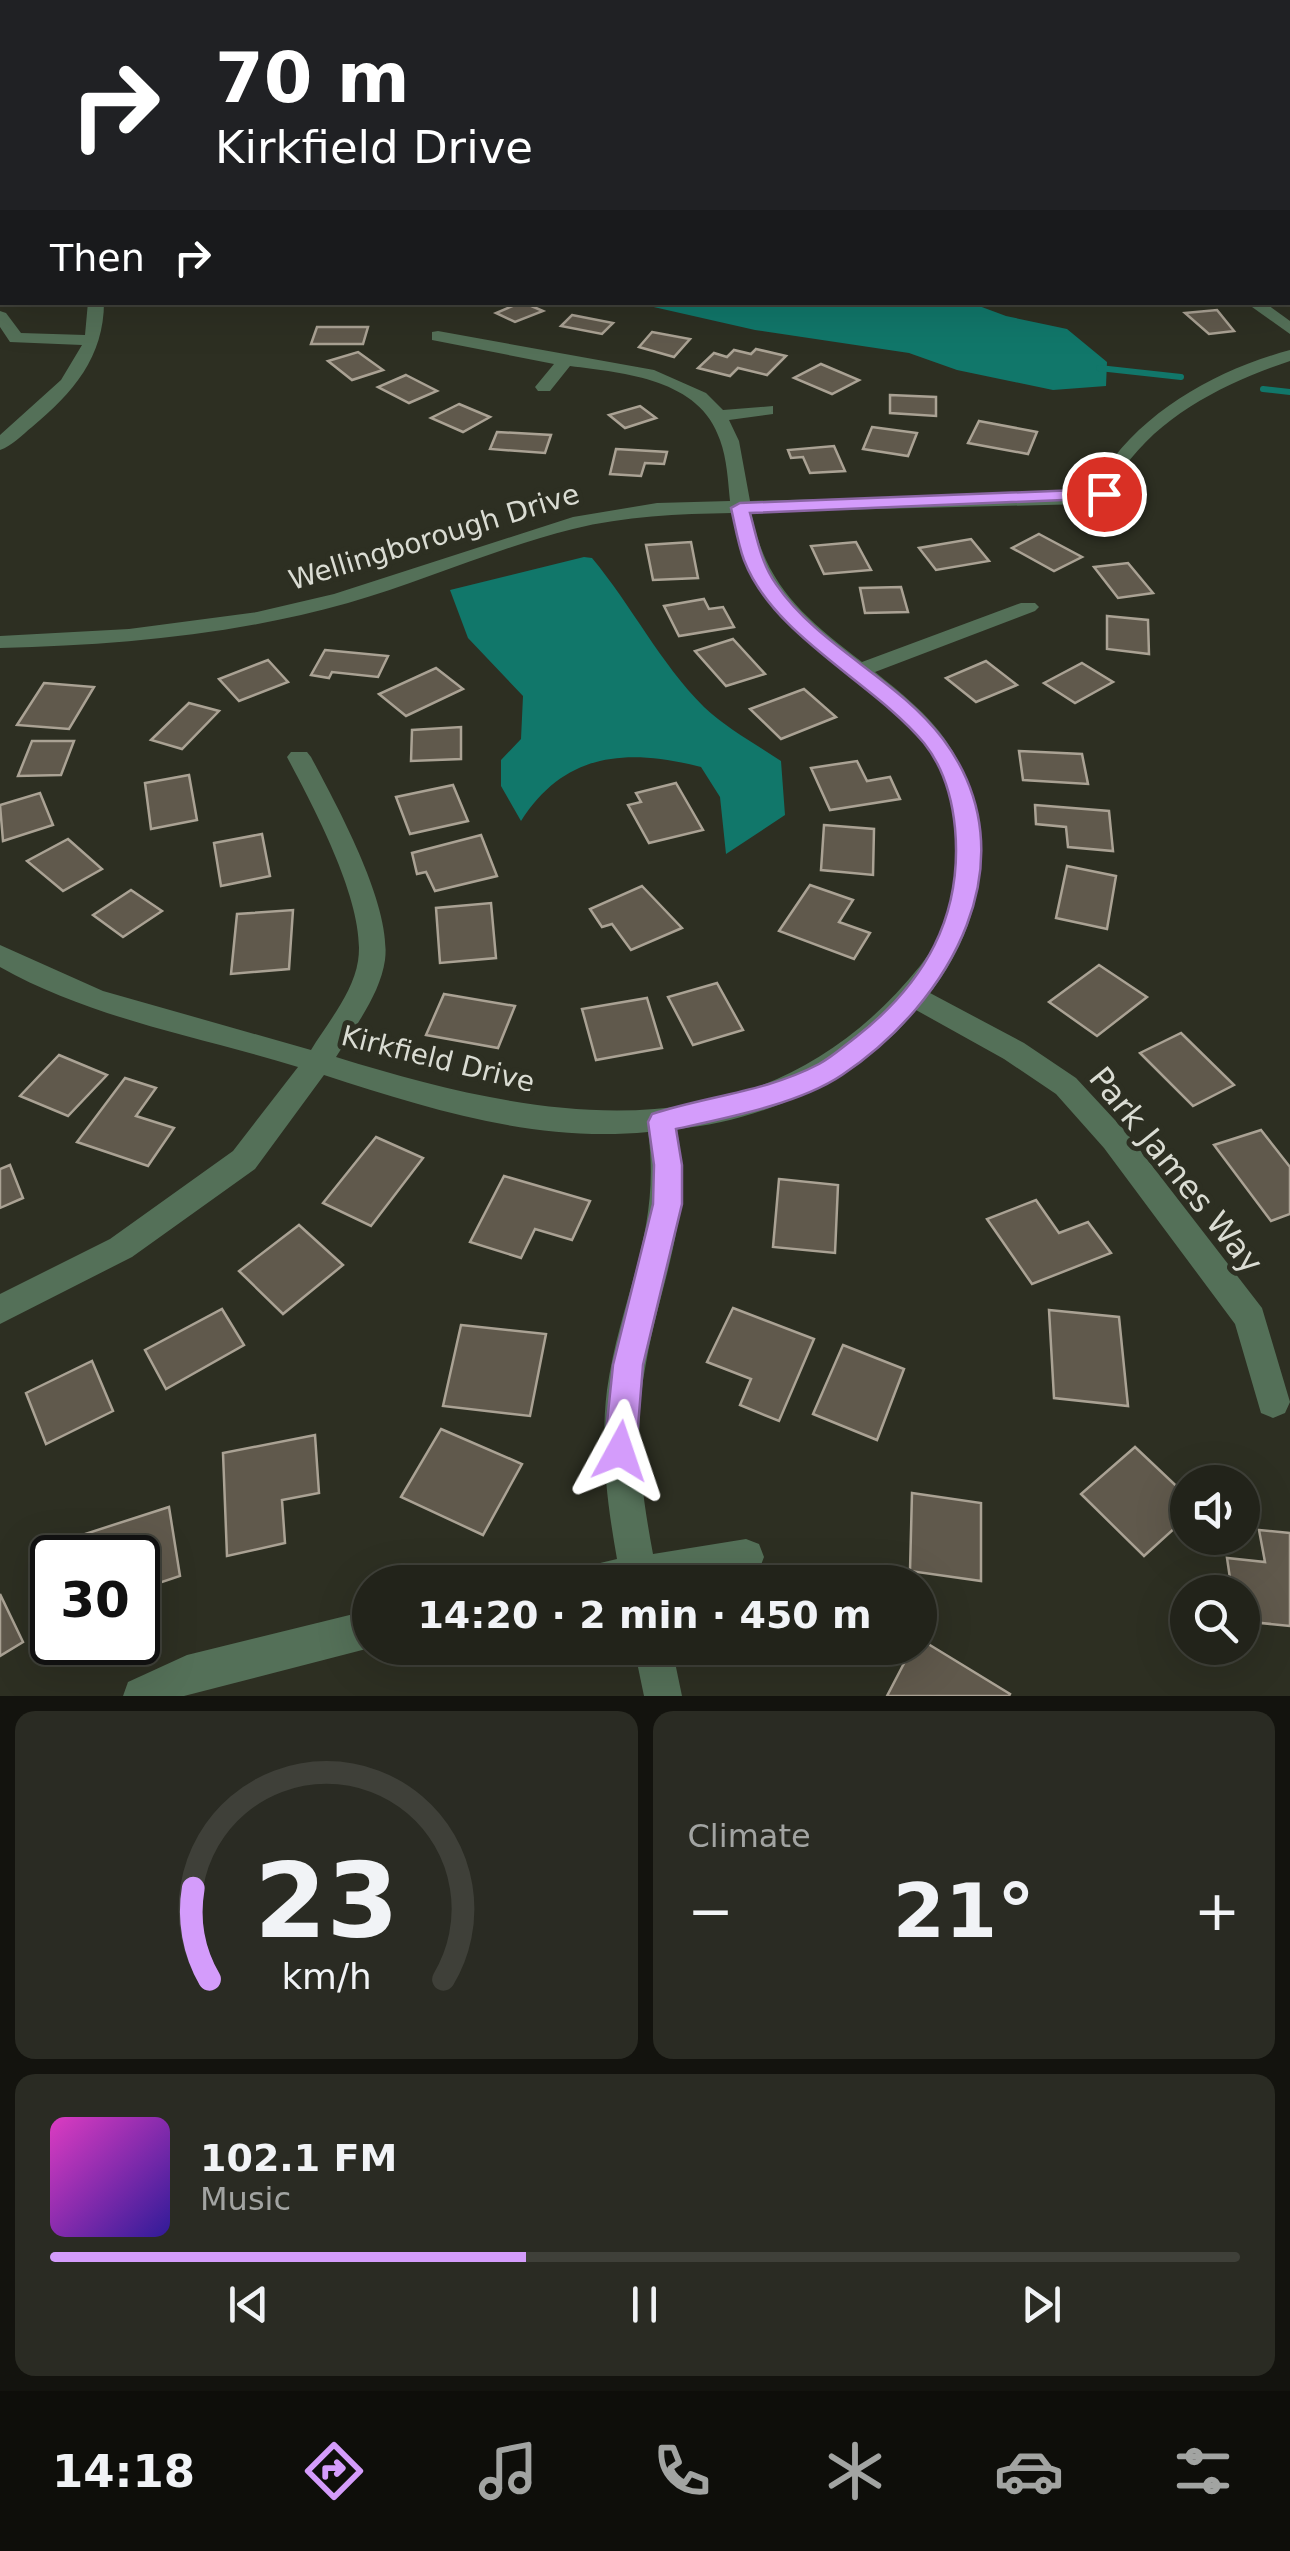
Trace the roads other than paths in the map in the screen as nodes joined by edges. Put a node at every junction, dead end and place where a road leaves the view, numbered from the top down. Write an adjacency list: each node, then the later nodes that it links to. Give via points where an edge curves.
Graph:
1 (96, 305): 6 (street)
2 (1257, 305): 4 (street)
3 (0, 316): 7 (street, via 16,338)
4 (1290, 330)
5 (438, 336): 10 (street)
6 (93, 340): 7 (street); 14 (street, via 77,374)
7 (34, 341): 8 (street)
8 (0, 354)
9 (1290, 355): 15 (street, Wellingborough Drive, via 1232,377 1140,433 1115,468 1125,491 1084,498)
10 (566, 360): 11 (street); 13 (street, via 674,384)
11 (544, 387)
12 (768, 410): 13 (street)
13 (721, 416): 15 (street, Kirkfield Drive)
14 (0, 444)
15 (740, 508): 17 (street, Wellingborough Drive, via 589,516 343,598 257,619 100,639); 18 (street, Kirkfield Drive, via 767,586)
16 (1028, 607): 18 (street)
17 (0, 642)
18 (858, 671): 21 (street, Kirkfield Drive, via 934,742 951,768 966,817 970,866 960,918)
19 (299, 757): 22 (street, via 328,811 373,936 372,964 358,998)
20 (0, 955): 22 (street, Kirkfield Drive, via 84,994)
21 (916, 997): 23 (street, Kirkfield Drive, via 830,1070 746,1104); 25 (street, Park James Way, via 1066,1086 1115,1140 1250,1318)
22 (318, 1062): 23 (street, Kirkfield Drive, via 506,1114); 24 (street, via 244,1160 122,1248)
23 (661, 1122): 27 (street, via 668,1204 628,1365 620,1451)
24 (0, 1310)
25 (1272, 1402)
26 (746, 1557): 28 (street)
27 (637, 1565)
28 (703, 1565)
29 (352, 1633): 31 (street, via 187,1674)
30 (657, 1665): 32 (street)
31 (142, 1696)
32 (663, 1696)

